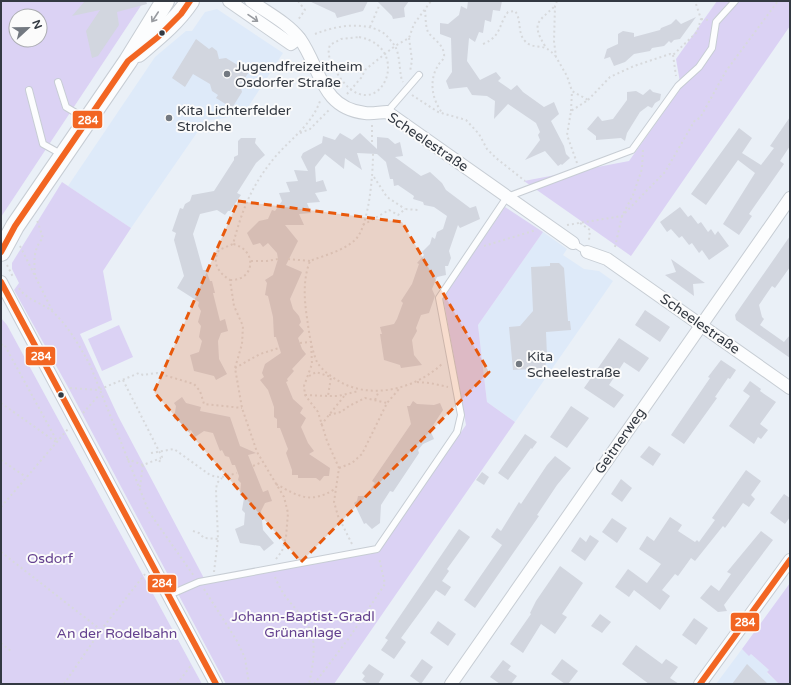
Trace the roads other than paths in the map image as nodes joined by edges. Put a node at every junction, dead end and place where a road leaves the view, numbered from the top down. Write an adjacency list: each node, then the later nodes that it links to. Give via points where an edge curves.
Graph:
1 (166, 1): 7 (street, one-way to 7)
2 (190, 1): 7 (street, via 158,37)
3 (229, 1): 6 (street, one-way to 6, via 291,44)
4 (251, 1): 6 (street, Scheelestraße)
5 (735, 1): 14 (lane, via 716,22 712,48 699,67 678,86 632,150)
6 (299, 38): 11 (street, Scheelestraße, via 324,88 338,102 355,112)
7 (128, 61): 12 (street)
8 (419, 75): 11 (lane, via 405,85)
9 (58, 82): 12 (lane, via 66,107)
10 (29, 90): 13 (lane, via 43,144)
11 (387, 112): 14 (street, Scheelestraße)
12 (88, 120): 13 (street)
13 (63, 156): 18 (street, via 15,226)
14 (507, 196): 16 (street, Scheelestraße); 23 (lane, via 439,298 460,415 457,432 377,549 199,582)
15 (790, 198): 20 (street, Geitnerweg)
16 (573, 243): 17 (lane)
17 (587, 252): 20 (street, Scheelestraße, via 607,259)
18 (4, 258)
19 (1, 282): 23 (street)
20 (701, 324): 21 (street, Scheelestraße); 25 (street, Geitnerweg)
21 (790, 388)
22 (790, 560): 26 (street)
23 (169, 595): 24 (street)
24 (216, 684)
25 (451, 684)
26 (700, 684)

